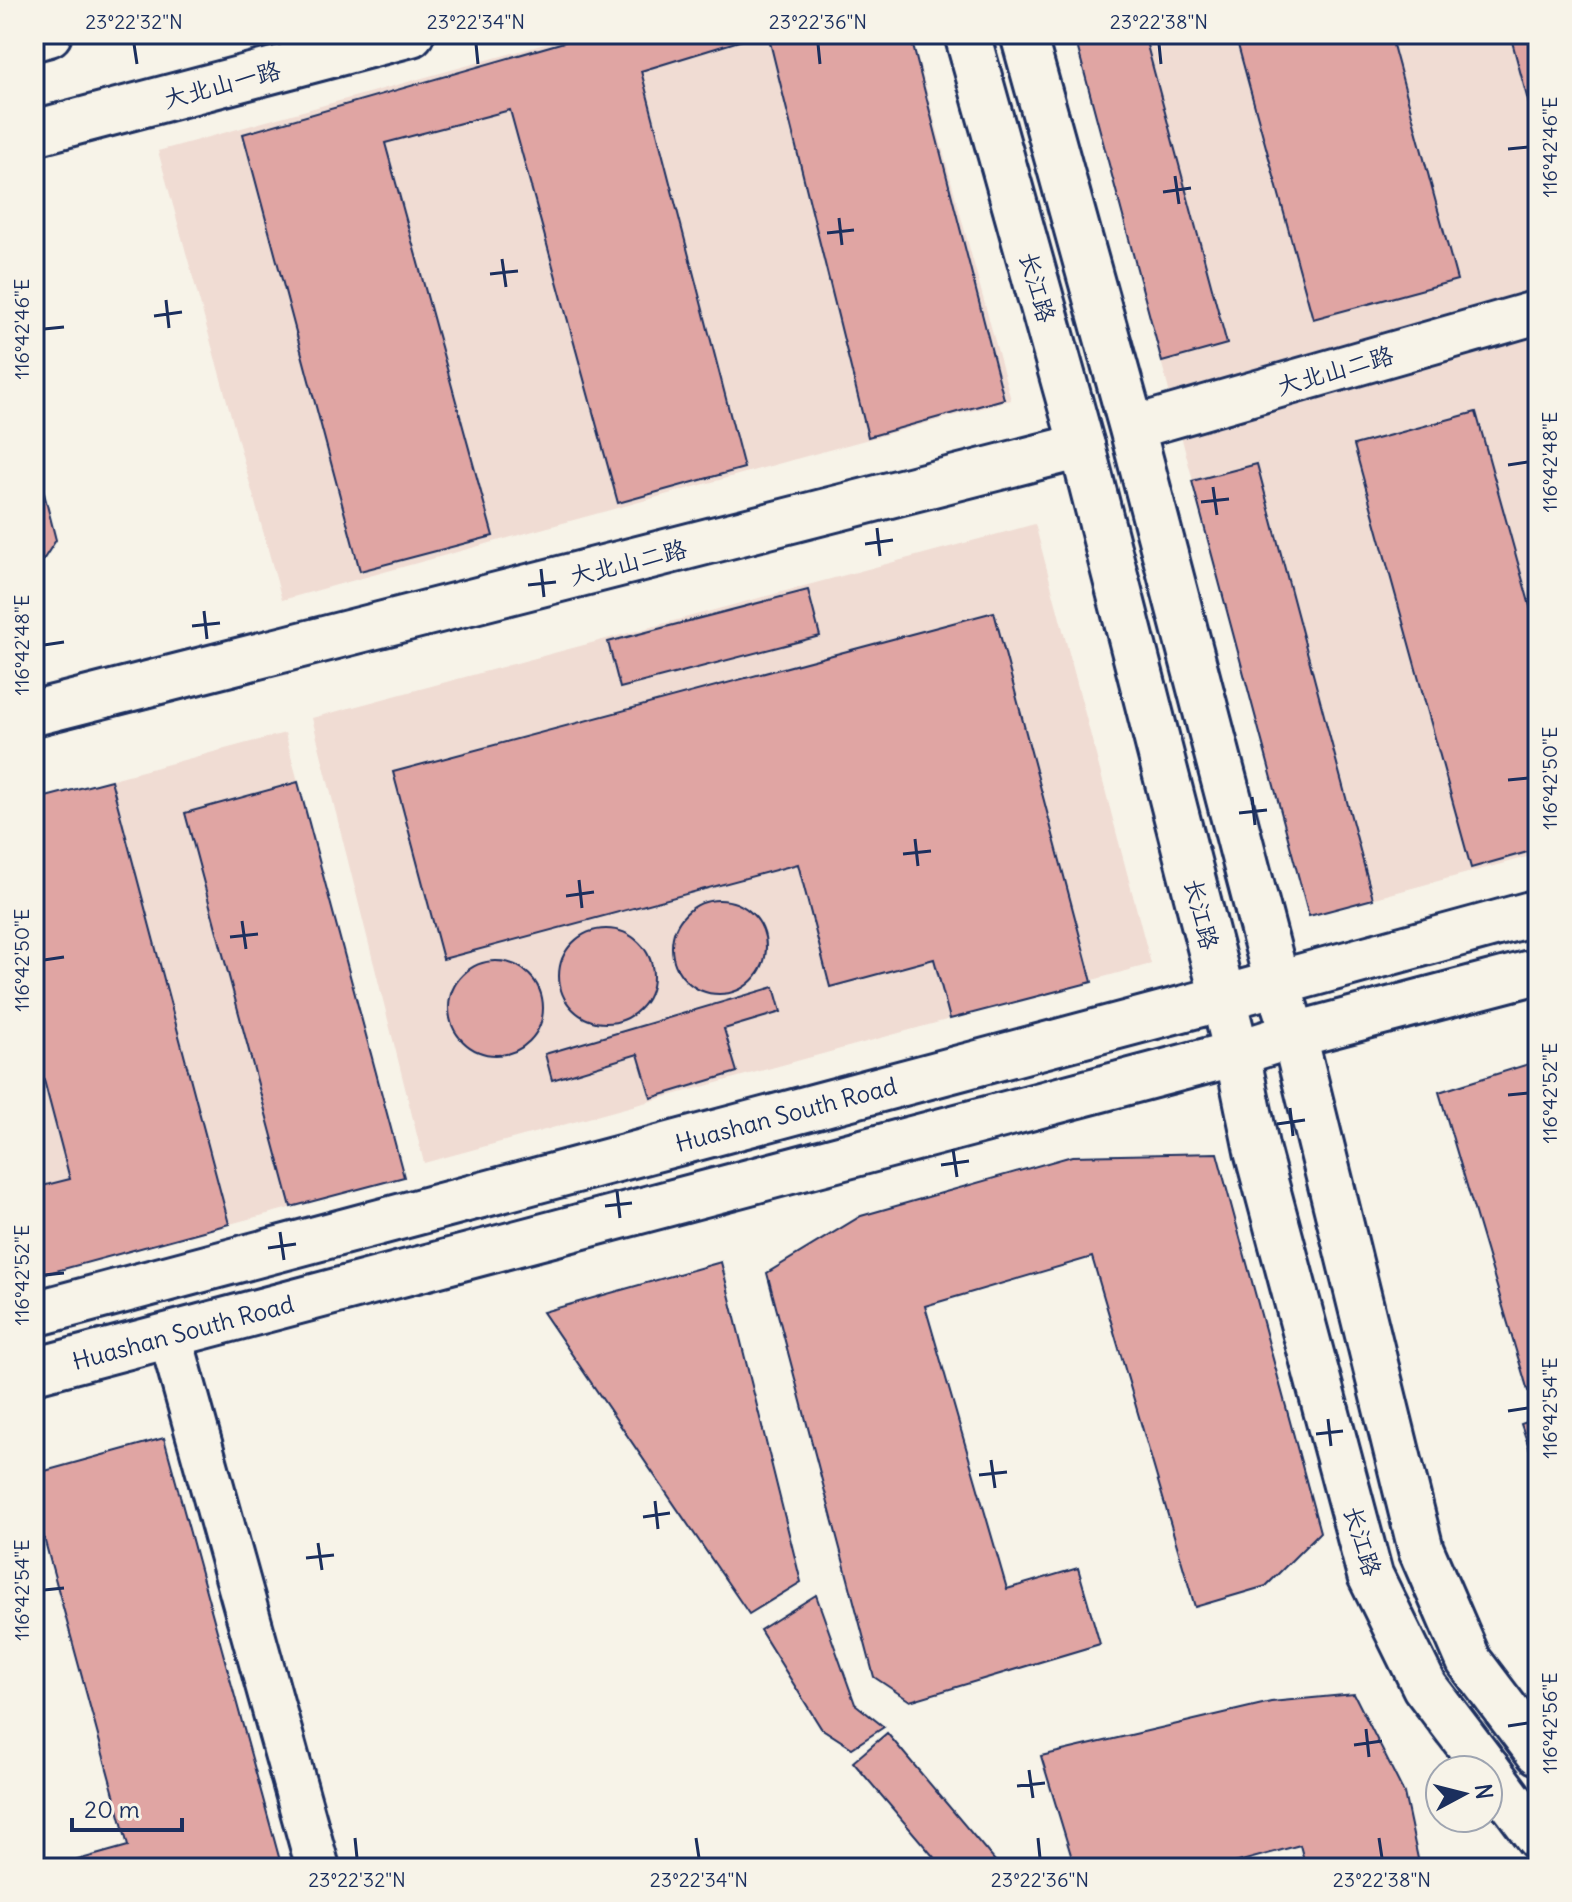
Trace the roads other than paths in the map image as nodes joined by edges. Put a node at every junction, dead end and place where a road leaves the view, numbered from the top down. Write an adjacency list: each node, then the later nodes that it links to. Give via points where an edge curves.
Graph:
1 (49, 34): 5 (street)
2 (411, 34): 6 (street, 大北山一路)
3 (967, 34): 9 (street, 长江路)
4 (1023, 34): 8 (street)
5 (34, 38)
6 (34, 133)
7 (1538, 312): 8 (street, 大北山二路)
8 (1132, 428): 13 (street)
9 (1082, 446): 10 (street, 大北山二路); 14 (street, 长江路)
10 (34, 713)
11 (1538, 912): 13 (street, Huashan South Road)
12 (1538, 971): 15 (street, Huashan South Road)
13 (1277, 983): 14 (street, Huashan South Road); 15 (street)
14 (1223, 998): 16 (street, 长江路); 17 (street, Huashan South Road)
15 (1294, 1035): 16 (street, Huashan South Road); 20 (street, via 1421,1550 1469,1661)
16 (1237, 1053): 18 (street, Huashan South Road); 21 (street, 长江路, via 1257,1151 1370,1575 1425,1687)
17 (34, 1314)
18 (170, 1335): 19 (street, Huashan South Road); 24 (street)
19 (34, 1371)
20 (1538, 1752)
21 (1476, 1754)
22 (1504, 1791): 23 (street, 长江路)
23 (1538, 1837)
24 (318, 1868)

